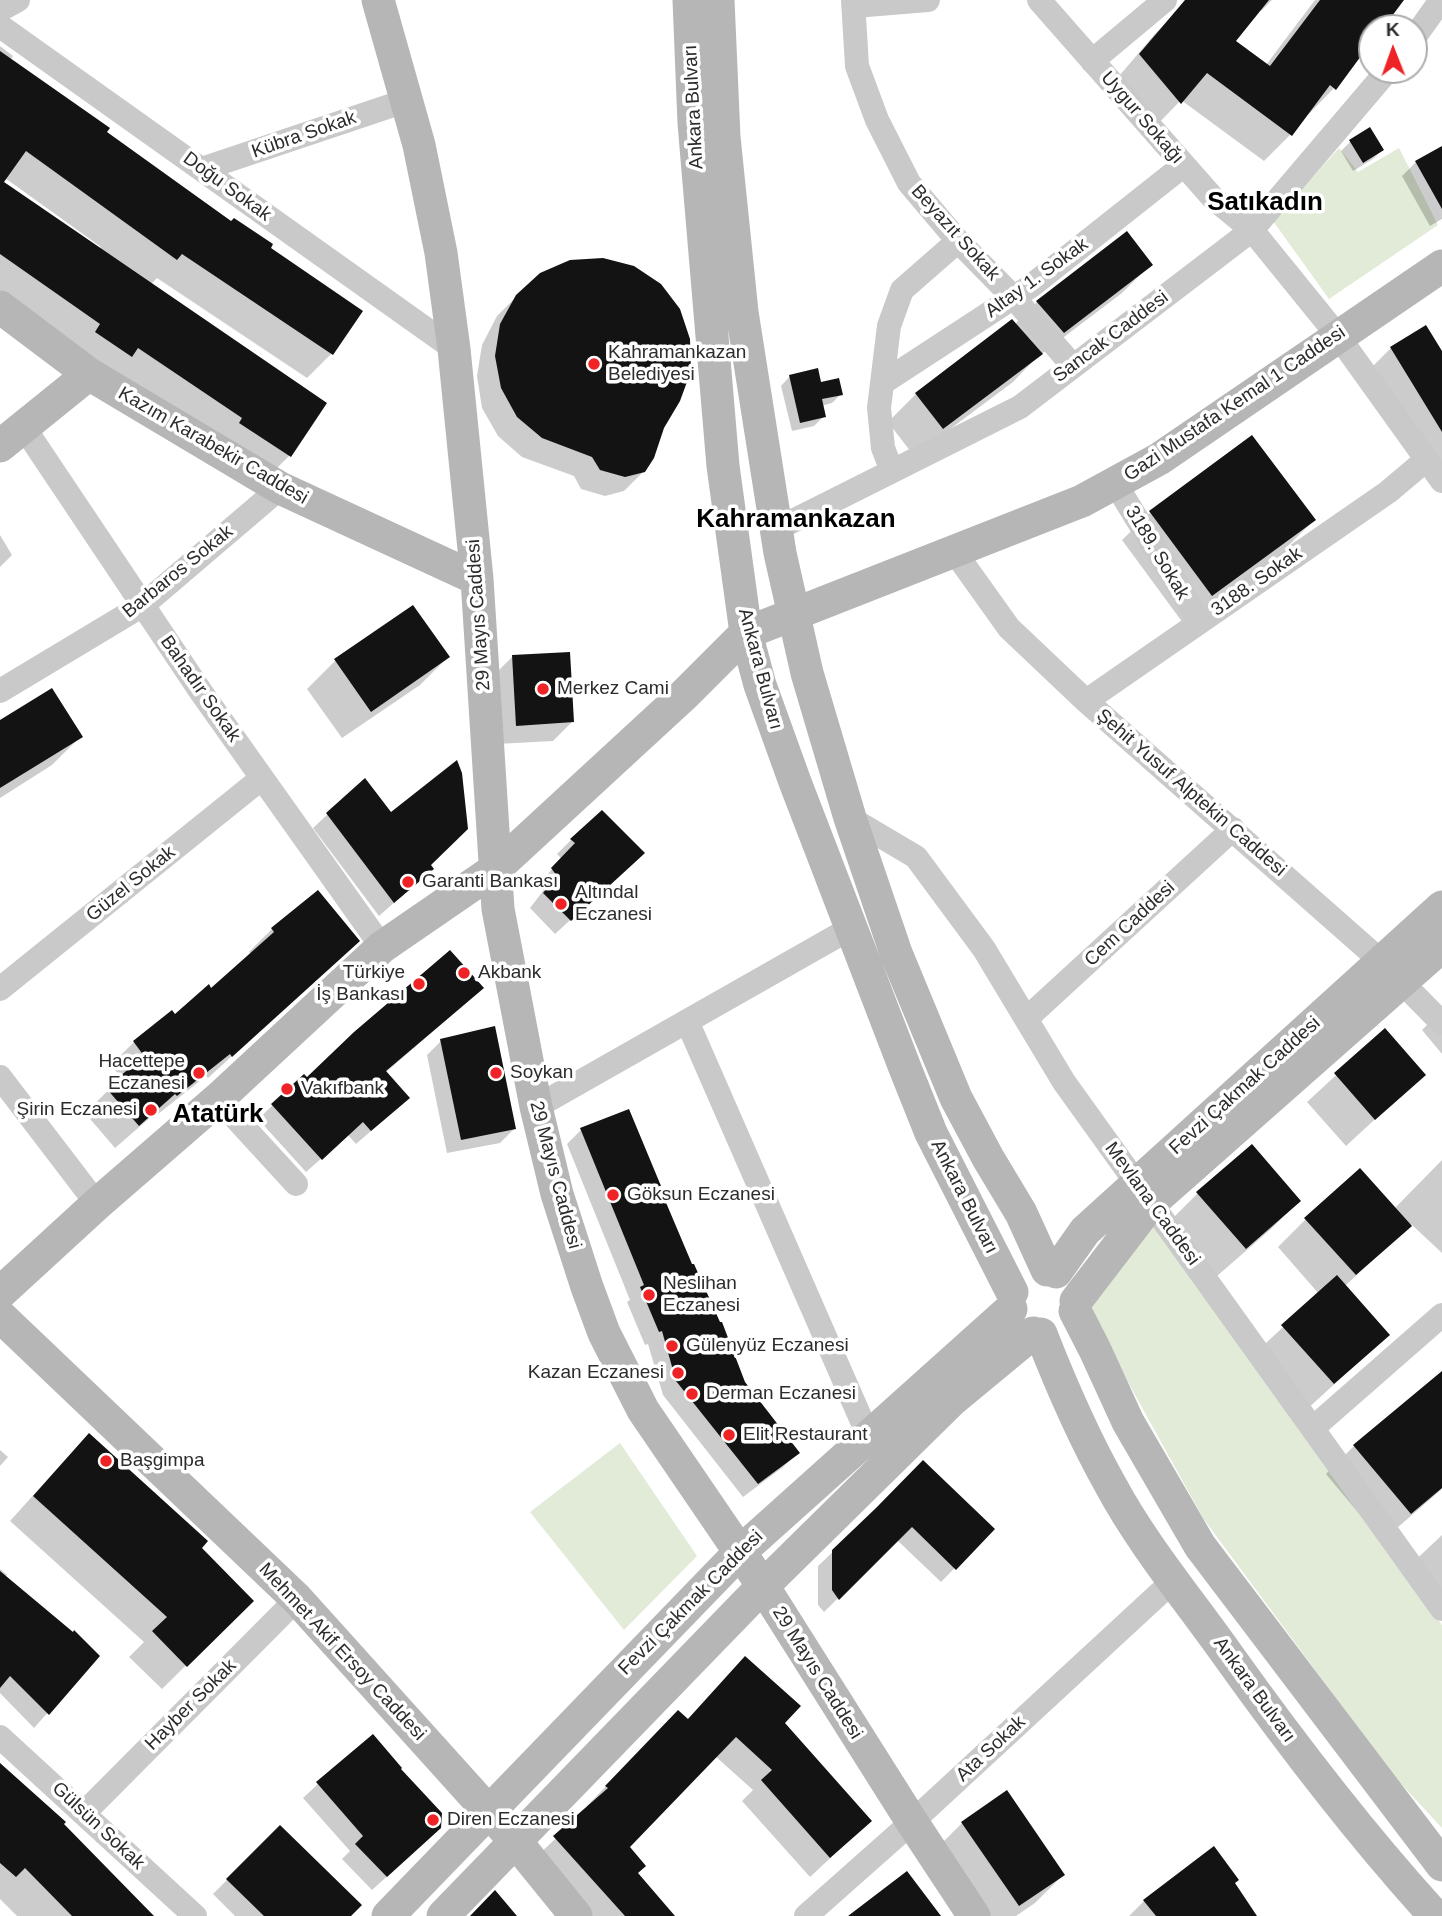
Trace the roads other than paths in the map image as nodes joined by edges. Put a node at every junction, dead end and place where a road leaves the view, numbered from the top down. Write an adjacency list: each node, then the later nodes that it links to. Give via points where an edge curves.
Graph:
1 (18, 0): 10 (street)
2 (378, 0): 15 (main road, 29 Mayıs Caddesi)
3 (689, 0): 40 (main road, Ankara Bulvarı, via 694,123 723,466)
4 (718, 0): 34 (main road, Ankara Bulvarı, via 732,223)
5 (928, 0): 9 (street)
6 (1039, 0): 13 (street, Uygur Sokağı)
7 (1165, 0): 13 (street)
8 (1441, 0): 11 (street)
9 (854, 3): 19 (street, Beyazıt Sokak, via 857,66 877,120 909,183)
10 (0, 10)
11 (1428, 18)
12 (0, 26): 17 (street, Doğu Sokak)
13 (1092, 61): 16 (street, Uygur Sokağı)
14 (1376, 84): 18 (street, Sancak Caddesi)
15 (405, 101): 17 (street, Kübra Sokak); 24 (main road, 29 Mayıs Caddesi, via 431,197)
16 (1184, 165): 18 (street, Uygur Sokağı, via 1213,198); 21 (street, Altay 1. Sokak)
17 (202, 169): 24 (street, Doğu Sokak)
18 (1252, 230): 23 (street, Uygur Sokağı); 25 (street, Sancak Caddesi)
19 (958, 241): 21 (street, Beyazıt Sokak); 27 (street, via 902,290 890,326)
20 (1442, 266): 23 (main road, Gazi Mustafa Kemal 1 Caddesi)
21 (1014, 298): 25 (street, Beyazıt Sokak); 27 (street, Altay 1. Sokak)
22 (0, 307): 26 (main road, Kazım Karabekir Caddesi)
23 (1338, 336): 29 (street, Uygur Sokağı); 32 (main road, Gazi Mustafa Kemal 1 Caddesi, via 1159,459)
24 (454, 349): 36 (main road, 29 Mayıs Caddesi)
25 (1073, 366): 30 (street, Sancak Caddesi, via 1020,407)
26 (89, 374): 28 (main road); 33 (main road, Kazım Karabekir Caddesi)
27 (884, 382): 30 (street, via 879,408 883,448)
28 (11, 436): 37 (street, Bahadır Sokak)
29 (1426, 460): 31 (street, Uygur Sokağı); 39 (street, 3188. Sokak, via 1388,492)
30 (892, 471): 34 (street, Sancak Caddesi)
31 (1442, 481)
32 (1115, 483): 35 (main road, Gazi Mustafa Kemal 1 Caddesi, via 1082,501); 39 (street, 3189. Sokak)
33 (280, 488): 36 (main road, Kazım Karabekir Caddesi); 37 (street, Barbaros Sokak)
34 (777, 528): 38 (main road, Ankara Bulvarı)
35 (954, 551): 38 (main road, Gazi Mustafa Kemal 1 Caddesi); 42 (street, Şehit Yusuf Alptekin Caddesi, via 1009,628)
36 (478, 579): 46 (main road, 29 Mayıs Caddesi)
37 (143, 605): 41 (street, Barbaros Sokak); 43 (street, Bahadır Sokak)
38 (793, 615): 40 (main road, Gazi Mustafa Kemal 1 Caddesi); 44 (main road, Ankara Bulvarı)
39 (1200, 622): 42 (street, 3188. Sokak)
40 (746, 633): 46 (main road); 48 (main road, Ankara Bulvarı, via 778,735)
41 (0, 691)
42 (1086, 701): 45 (street, Şehit Yusuf Alptekin Caddesi)
43 (262, 778): 50 (street, Bahadır Sokak); 52 (street, Güzel Sokak)
44 (850, 818): 53 (street, Mevlana Caddesi, via 916,857 984,948); 62 (main road, Ankara Bulvarı, via 896,953 956,1098)
45 (1233, 829): 51 (street, Şehit Yusuf Alptekin Caddesi); 53 (street, Cem Caddesi)
46 (494, 870): 50 (main road); 58 (main road, 29 Mayıs Caddesi, via 504,950)
47 (1442, 907): 51 (main road, Fevzi Çakmak Caddesi)
48 (850, 928): 54 (street); 67 (main road, Ankara Bulvarı, via 931,1133)
49 (1442, 946): 51 (main road, Fevzi Çakmak Caddesi)
50 (382, 947): 57 (main road)
51 (1392, 971): 55 (street, Şehit Yusuf Alptekin Caddesi); 60 (main road, Fevzi Çakmak Caddesi)
52 (0, 989)
53 (1026, 1019): 60 (street, Mevlana Caddesi, via 1064,1082)
54 (687, 1021): 58 (street); 69 (street)
55 (1442, 1023)
56 (0, 1077): 61 (street)
57 (218, 1099): 59 (street); 61 (main road)
58 (536, 1107): 70 (main road, 29 Mayıs Caddesi, via 557,1194 604,1333 643,1410)
59 (296, 1184)
60 (1144, 1193): 62 (main road, Fevzi Çakmak Caddesi, via 1085,1231); 64 (main road, Fevzi Çakmak Caddesi); 68 (street, Mevlana Caddesi)
61 (97, 1203): 63 (main road)
62 (1051, 1271): 64 (main road, via 1070,1284); 67 (main road, via 1021,1278)
63 (0, 1293)
64 (1075, 1306): 67 (main road, via 1058,1331); 80 (main road, via 1132,1430 1199,1546)
65 (1442, 1315): 68 (street)
66 (0, 1317): 73 (main road, Mehmet Akif Ersoy Caddesi)
67 (1024, 1317): 69 (main road, Fevzi Çakmak Caddesi); 71 (main road, Ankara Bulvarı, via 1110,1485); 72 (main road, Fevzi Çakmak Caddesi, via 952,1399)
68 (1312, 1428): 74 (street, Mevlana Caddesi)
69 (868, 1435): 70 (main road, Fevzi Çakmak Caddesi)
70 (740, 1552): 72 (main road, 29 Mayıs Caddesi); 77 (main road, Fevzi Çakmak Caddesi)
71 (1174, 1580): 78 (street, Ata Sokak); 87 (main road, Ankara Bulvarı, via 1286,1734)
72 (762, 1586): 78 (main road, 29 Mayıs Caddesi); 79 (main road, Fevzi Çakmak Caddesi)
73 (297, 1599): 76 (street, Hayber Sokak); 77 (main road, Mehmet Akif Ersoy Caddesi)
74 (1442, 1609)
75 (0, 1737): 76 (street, Gülsün Sokak)
76 (85, 1812): 81 (street, Gülsün Sokak)
77 (488, 1812): 79 (main road, Mehmet Akif Ersoy Caddesi); 82 (main road, Fevzi Çakmak Caddesi)
78 (912, 1822): 85 (street, Ata Sokak); 86 (main road, 29 Mayıs Caddesi)
79 (516, 1842): 83 (main road, Fevzi Çakmak Caddesi); 84 (main road, Mehmet Akif Ersoy Caddesi)
80 (1442, 1865)
81 (195, 1916)
82 (388, 1916)
83 (443, 1916)
84 (576, 1916)
85 (806, 1916)
86 (974, 1916)
87 (1435, 1916)

